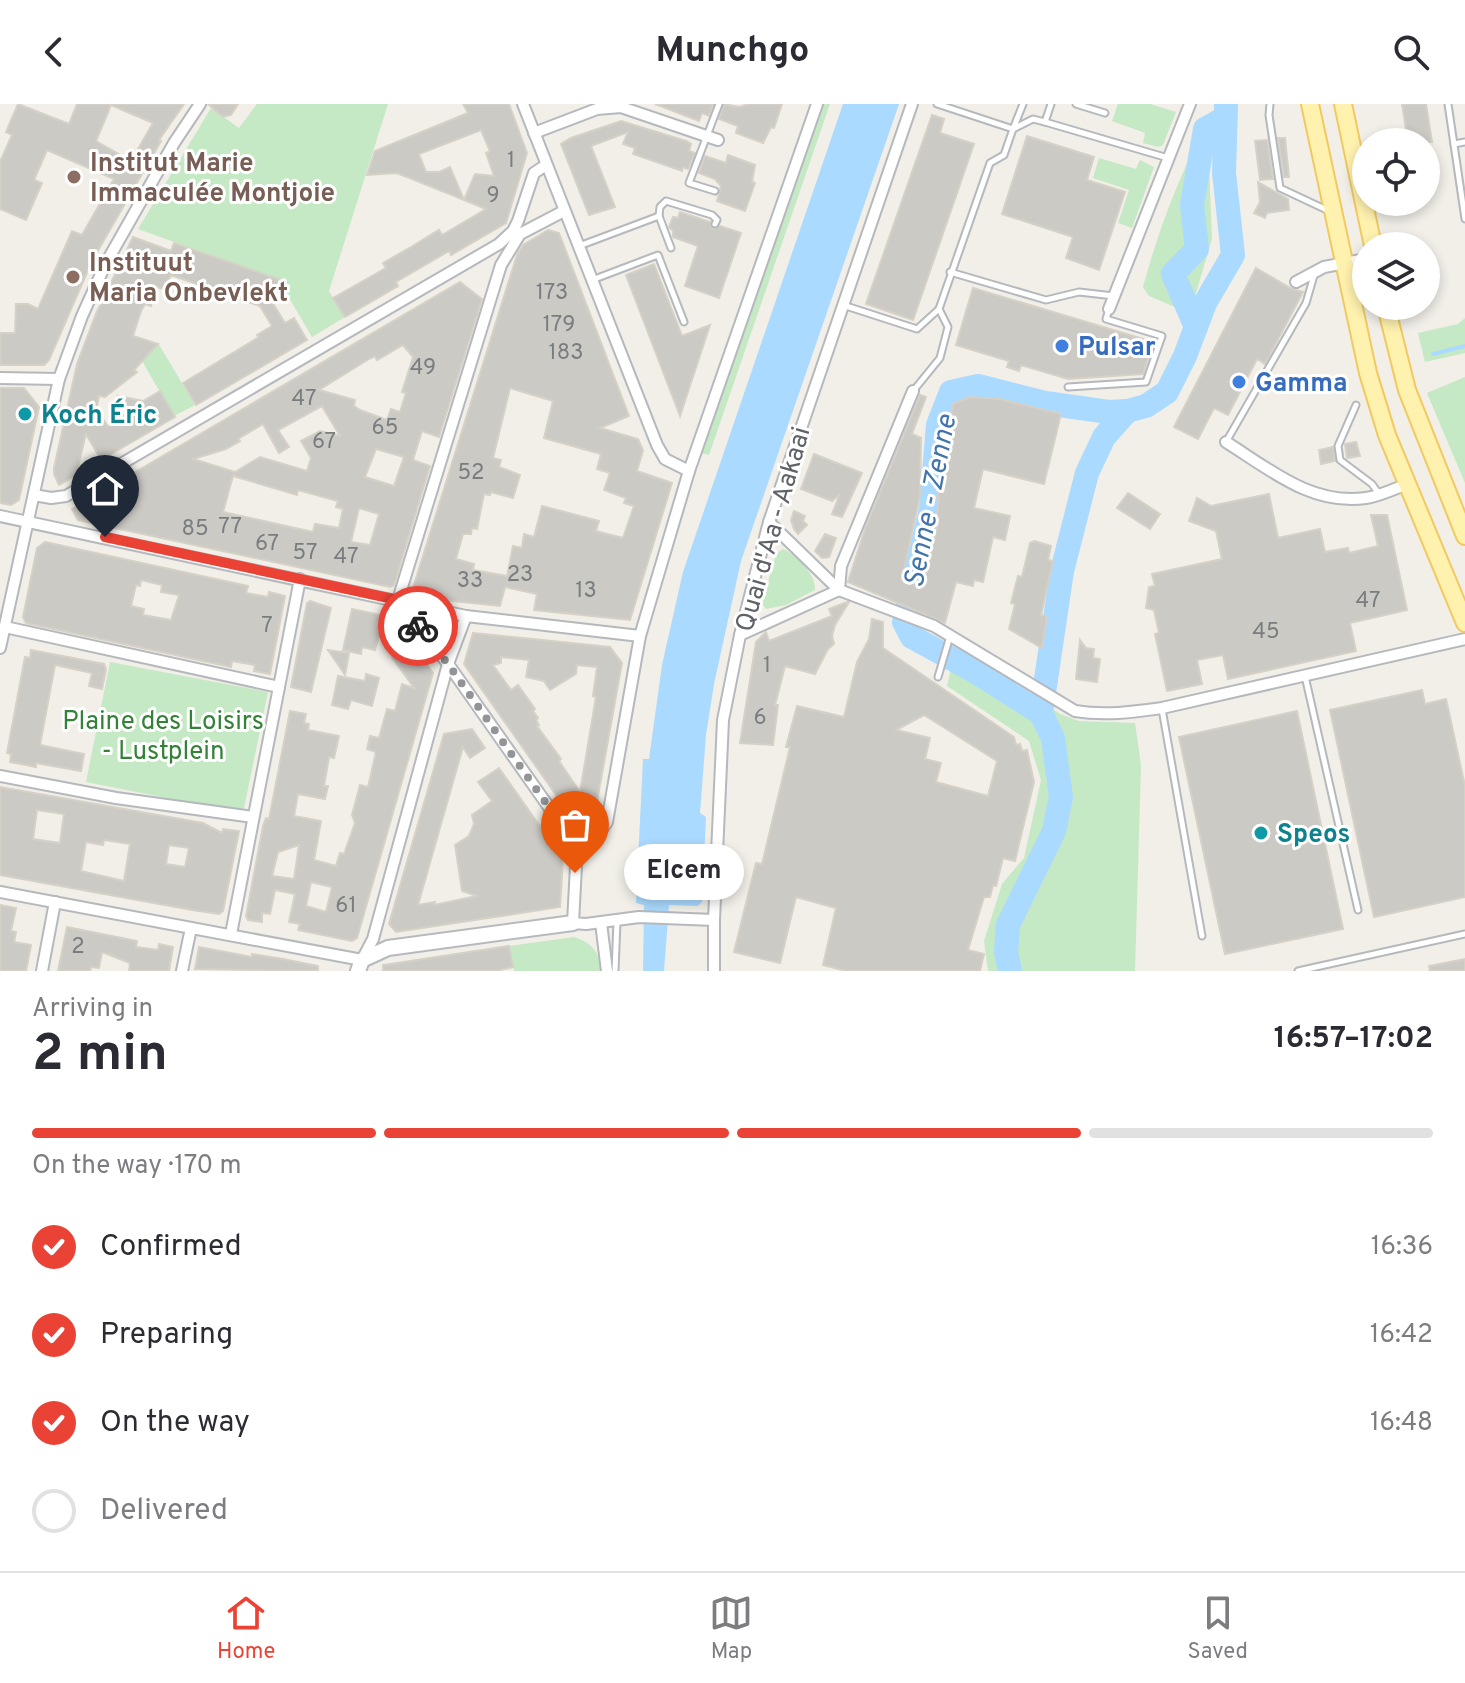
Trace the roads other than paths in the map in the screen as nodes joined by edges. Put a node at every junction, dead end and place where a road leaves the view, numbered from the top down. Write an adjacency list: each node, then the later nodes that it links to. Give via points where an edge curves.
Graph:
1 (200, 104): 50 (street, via 106,263)
2 (523, 104): 18 (street)
3 (719, 104): 19 (lane)
4 (817, 104): 55 (street)
5 (912, 104): 44 (street, Quai d'Aa - Aakaai)
6 (937, 104): 17 (lane)
7 (1023, 104): 17 (lane)
8 (1051, 104): 16 (lane)
9 (1076, 104): 15 (lane)
10 (1190, 104): 23 (street)
11 (1270, 104): 27 (lane, via 1280,188)
12 (1310, 104): 27 (main road)
13 (1343, 104): 32 (main road)
14 (1448, 104): 22 (lane)
15 (1105, 113)
16 (1045, 122): 17 (lane, via 1033,119); 23 (lane)
17 (1013, 129): 40 (lane, via 1004,155 990,163)
18 (534, 133): 19 (street, via 597,109 621,107); 24 (street)
19 (705, 136): 20 (street); 25 (lane, via 689,183)
20 (718, 140)
21 (1465, 142): 22 (lane)
22 (1454, 144): 29 (lane)
23 (1169, 158): 43 (street)
24 (546, 165): 26 (street); 31 (street, via 534,173)
25 (715, 191)
26 (564, 211): 31 (street); 33 (street)
27 (1334, 213): 37 (main road)
28 (659, 216): 30 (lane, via 666,201 712,215); 33 (lane); 34 (lane)
29 (1465, 219)
30 (715, 224)
31 (516, 232): 35 (street); 38 (street)
32 (1370, 232)
33 (578, 246): 41 (street)
34 (671, 248)
35 (487, 251): 38 (street); 58 (street, via 66,496)
36 (1352, 262): 37 (street)
37 (1345, 263): 39 (street); 56 (main road, via 1368,373)
38 (501, 265): 66 (street)
39 (1316, 271): 42 (street); 54 (lane, via 1306,303)
40 (950, 272): 43 (lane, via 1046,300 1079,292); 45 (lane)
41 (591, 281): 48 (lane, via 658,255); 55 (street, via 657,445 665,459)
42 (1296, 282)
43 (1114, 296): 46 (street)
44 (843, 304): 45 (lane, via 917,329); 61 (street, Quai d'Aa - Aakaai)
45 (939, 309): 52 (lane, via 948,327 940,358)
46 (1109, 309): 51 (lane, via 1106,319 1162,336 1146,382)
47 (1390, 320): 62 (main road, via 1407,390)
48 (684, 322)
49 (0, 378): 50 (street)
50 (59, 379): 58 (street)
51 (1068, 387)
52 (913, 391): 64 (street, via 841,566)
53 (1356, 405): 57 (lane, via 1338,446 1340,460)
54 (1226, 442): 57 (street, via 1300,489 1327,498)
55 (689, 471): 71 (street)
56 (1407, 484): 57 (street); 68 (main road)
57 (1379, 494)
58 (34, 495): 60 (street)
59 (0, 516): 60 (street)
60 (27, 521): 63 (street); 65 (street)
61 (769, 522): 64 (street); 70 (street, Quai d'Aa - Aakaai)
62 (1465, 536)
63 (300, 579): 66 (street); 78 (street)
64 (839, 590): 70 (street); 73 (street, via 906,616)
65 (6, 595): 69 (street)
66 (398, 600): 67 (street); 75 (street)
67 (466, 616): 71 (street); 75 (street)
68 (1465, 623)
69 (5, 627): 74 (street); 78 (street)
70 (740, 635): 86 (street, Quai d'Aa - Aakaai, via 723,720)
71 (640, 636): 82 (street, via 607,822)
72 (1465, 639): 76 (street)
73 (948, 641): 77 (lane); 79 (street, via 1075,711)
74 (0, 648)
75 (448, 664): 82 (street); 94 (street, via 373,939)
76 (1305, 675): 79 (street); 85 (lane)
77 (938, 677)
78 (279, 687): 81 (street)
79 (1162, 708): 93 (lane)
80 (0, 776): 81 (street)
81 (253, 817): 91 (street)
82 (577, 847): 88 (street)
83 (0, 892): 84 (street)
84 (55, 902): 90 (street); 95 (street)
85 (1358, 910)
86 (714, 920): 87 (street); 99 (street, Quai d'Aa - Aakaai)
87 (617, 921): 89 (street); 98 (lane)
88 (573, 923): 89 (street); 94 (street, via 388,948)
89 (601, 923): 97 (street)
90 (191, 928): 91 (street); 96 (street)
91 (231, 934): 94 (street)
92 (1465, 934): 100 (lane)
93 (1202, 936)
94 (360, 966)
95 (42, 971)
96 (182, 971)
97 (607, 971)
98 (615, 971)
99 (714, 971)
100 (1298, 971)

